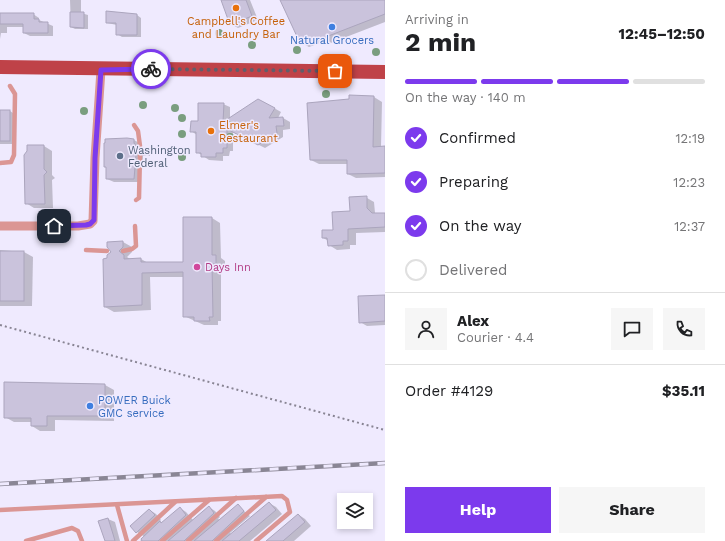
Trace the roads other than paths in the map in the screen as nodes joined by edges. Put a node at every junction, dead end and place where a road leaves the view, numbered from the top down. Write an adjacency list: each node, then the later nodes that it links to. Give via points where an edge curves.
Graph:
1 (0, 67): 2 (main road)
2 (101, 70): 3 (main road); 10 (street, via 93,221 78,226)
3 (385, 72)
4 (10, 86): 8 (lane, via 15,94 14,155 11,162)
5 (134, 125): 6 (lane, via 138,131)
6 (140, 146)
7 (140, 155): 9 (lane, via 139,198)
8 (0, 163)
9 (136, 200)
10 (0, 226)
11 (135, 226): 14 (lane, via 136,246 132,250)
12 (86, 250): 13 (lane)
13 (107, 251)
14 (124, 251)
15 (266, 497): 16 (lane); 27 (lane); 28 (lane, via 282,496 287,500 290,512)
16 (236, 498): 17 (lane); 26 (lane)
17 (209, 500): 18 (lane); 25 (lane)
18 (175, 502): 19 (lane); 24 (lane)
19 (116, 505): 20 (lane); 23 (lane)
20 (0, 510)
21 (26, 541): 22 (lane, via 72,528 78,531)
22 (82, 541)
23 (127, 541)
24 (133, 541)
25 (162, 541)
26 (188, 541)
27 (216, 541)
28 (256, 541)

